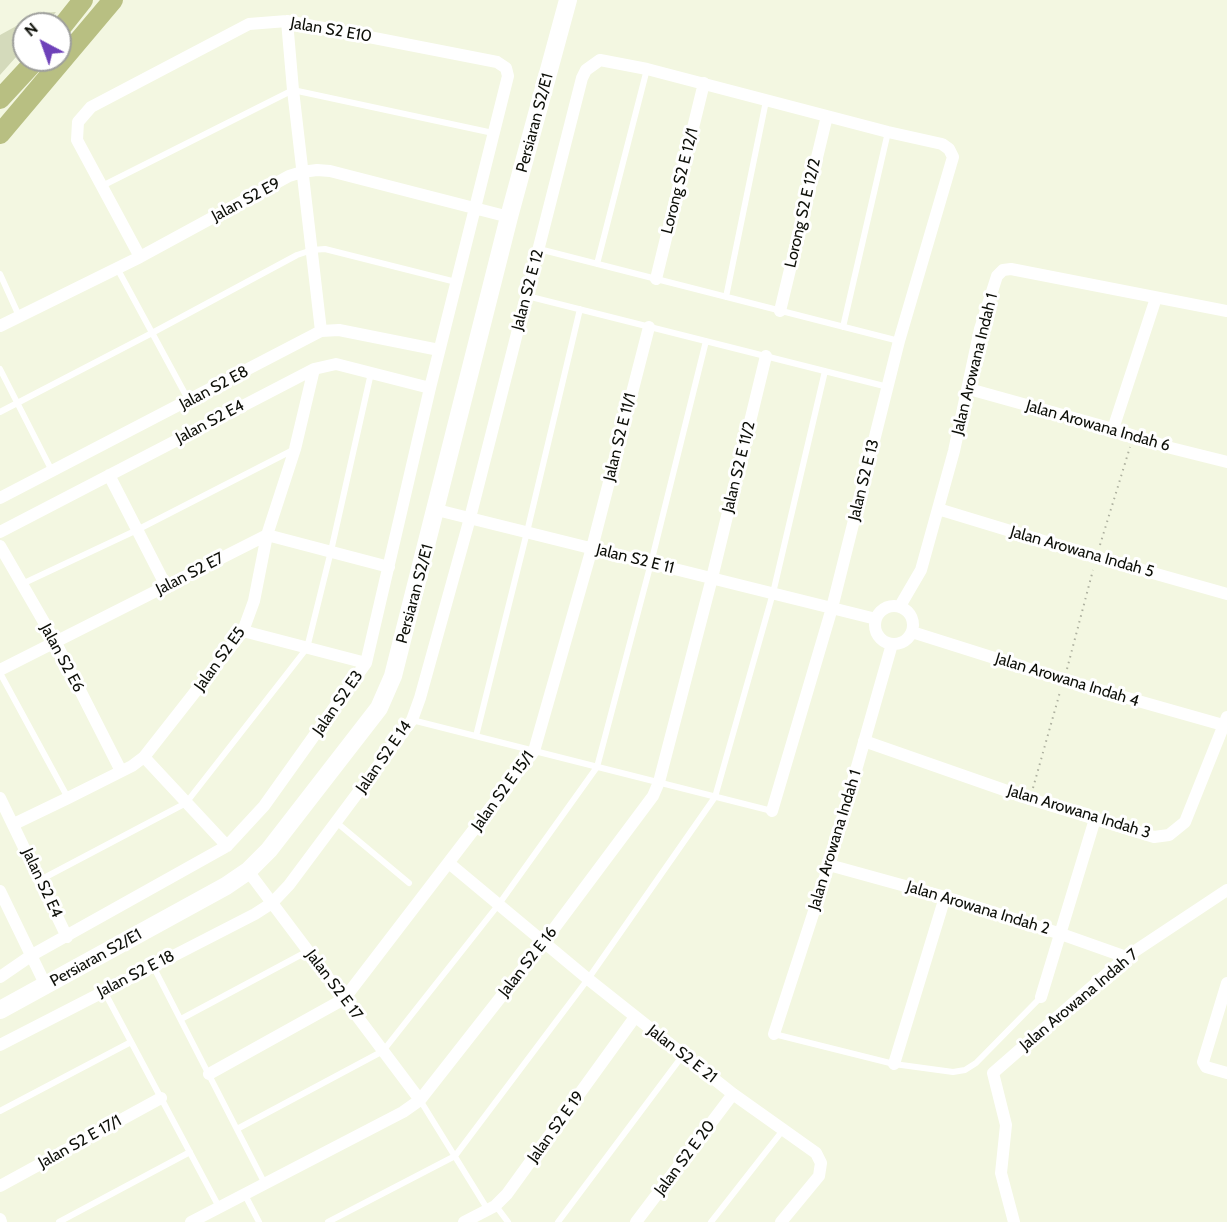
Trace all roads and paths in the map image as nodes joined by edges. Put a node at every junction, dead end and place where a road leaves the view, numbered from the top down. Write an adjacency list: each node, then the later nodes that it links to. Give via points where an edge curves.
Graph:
1 (113, 0): 13 (main road)
2 (568, 0): 17 (street, Persiaran S2/E1)
3 (287, 21): 7 (street); 12 (street, Jalan S2 E10, via 497,62 506,68 508,76); 15 (street, Jalan S2 E10, via 249,24 91,107 78,122 77,140)
4 (647, 69): 6 (street); 18 (street, Jalan S2 E 12, via 600,60 586,70); 21 (lane)
5 (25, 72): 8 (main road)
6 (704, 83): 9 (street); 24 (street, Lorong S2 E 12/1)
7 (293, 90): 12 (lane); 14 (street); 15 (lane)
8 (0, 99)
9 (766, 100): 10 (street); 27 (lane)
10 (827, 116): 11 (street); 31 (street, Lorong S2 E 12/2)
11 (888, 132): 35 (lane); 39 (street, Jalan S2 E 13, via 942,144 952,157)
12 (493, 133): 16 (street, Jalan S2 E10)
13 (0, 134)
14 (302, 172): 16 (street, Jalan S2 E9, via 330,171); 19 (street); 20 (street, Jalan S2 E9)
15 (102, 186): 20 (street, Jalan S2 E10)
16 (476, 209): 17 (street, Jalan S2 E9); 25 (street, Jalan S2 E3)
17 (509, 217): 60 (street, Persiaran S2/E1)
18 (539, 249): 21 (lane); 26 (street, Jalan S2 E 12)
19 (312, 250): 25 (lane, via 325,249); 36 (street); 37 (lane)
20 (140, 257): 22 (street, Jalan S2 E9)
21 (597, 264): 24 (lane)
22 (117, 268): 32 (street, Jalan S2 E9); 37 (lane)
23 (1, 278): 32 (lane)
24 (656, 279): 27 (lane)
25 (456, 282): 40 (street, Jalan S2 E3)
26 (526, 296): 29 (lane); 61 (street, Jalan S2 E 12)
27 (726, 297): 31 (lane)
28 (1156, 298): 30 (street, Jalan Arowana Indah 1); 48 (street, Jalan Arowana Indah 1, via 1003,270 997,276 980,329); 52 (street)
29 (580, 309): 34 (lane); 64 (lane)
30 (1227, 310)
31 (780, 311): 35 (lane)
32 (19, 317): 33 (street, Jalan S2 E9)
33 (0, 326)
34 (649, 327): 38 (lane); 67 (street, Jalan S2 E 11/1)
35 (843, 327): 39 (lane)
36 (321, 331): 40 (street, Jalan S2 E8, via 339,330); 49 (street, Jalan S2 E8)
37 (152, 333): 49 (lane); 50 (lane)
38 (706, 341): 41 (lane); 70 (lane)
39 (899, 341): 46 (street, Jalan S2 E 13)
40 (439, 350): 47 (street, Jalan S2 E3)
41 (766, 356): 44 (lane); 72 (street, Jalan S2 E 11/2)
42 (0, 369): 50 (lane)
43 (314, 369): 45 (street, Jalan S2 E4, via 336,364); 54 (street, Jalan S2 E5); 57 (street, Jalan S2 E4)
44 (825, 371): 46 (lane); 75 (lane)
45 (371, 372): 47 (street, Jalan S2 E4); 68 (lane)
46 (888, 387): 78 (street, Jalan S2 E 13)
47 (430, 388): 71 (street, Jalan S2 E3)
48 (969, 389): 52 (street, Jalan Arowana Indah 6); 59 (street, Jalan Arowana Indah 1)
49 (189, 401): 56 (street, Jalan S2 E8)
50 (18, 403): 51 (lane); 56 (lane)
51 (0, 412)
52 (1113, 429): 53 (street, Jalan Arowana Indah 6)
53 (1133, 435): 55 (street, Jalan Arowana Indah 6); 69 (path)
54 (295, 449): 62 (lane); 65 (street, Jalan S2 E5)
55 (1227, 462)
56 (52, 472): 58 (street, Jalan S2 E8)
57 (109, 475): 62 (street); 63 (street, Jalan S2 E4)
58 (0, 498)
59 (938, 509): 69 (street, Jalan Arowana Indah 5); 77 (street, Jalan Arowana Indah 1, via 921,570)
60 (437, 510): 61 (street, Jalan S2 E 11); 109 (street, Persiaran S2/E1, via 393,676 379,708 269,850)
61 (470, 518): 64 (street, Jalan S2 E 11); 88 (street, Jalan S2 E 14)
62 (137, 530): 73 (lane); 74 (street)
63 (0, 532)
64 (527, 532): 67 (street, Jalan S2 E 11); 90 (lane)
65 (267, 535): 68 (street); 74 (street, Jalan S2 E7); 80 (street, Jalan S2 E5, via 254,601)
66 (0, 546): 73 (street, Jalan S2 E6)
67 (592, 548): 70 (street, Jalan S2 E 11); 92 (street, Jalan S2 E 15/1)
68 (331, 551): 71 (street); 84 (lane)
69 (1096, 558): 76 (street, Jalan Arowana Indah 5); 87 (path)
70 (651, 563): 72 (street, Jalan S2 E 11); 94 (lane)
71 (389, 567): 85 (street, Jalan S2 E3)
72 (712, 578): 75 (street, Jalan S2 E 11); 96 (street, Jalan S2 E 16)
73 (22, 584): 82 (street, Jalan S2 E6)
74 (166, 586): 82 (street, Jalan S2 E7)
75 (772, 593): 78 (street, Jalan S2 E 11); 97 (lane)
76 (1227, 594)
77 (900, 606): 79 (street, via 881,610); 81 (street, via 913,619)
78 (832, 608): 79 (street, Jalan S2 E 11); 102 (street, Jalan S2 E 13)
79 (876, 619): 83 (street, via 880,639)
80 (243, 631): 84 (street); 93 (street, Jalan S2 E5)
81 (912, 632): 83 (street, via 904,641); 87 (street, Jalan Arowana Indah 4)
82 (56, 643): 86 (street, Jalan S2 E7); 95 (street, Jalan S2 E6)
83 (892, 644): 91 (street, Jalan Arowana Indah 1)
84 (307, 648): 85 (street); 101 (lane)
85 (366, 663): 106 (street, Jalan S2 E3, via 264,806)
86 (0, 672): 99 (lane)
87 (1064, 680): 89 (street, Jalan Arowana Indah 4); 100 (path)
88 (412, 720): 90 (lane); 104 (street, Jalan S2 E 14)
89 (1225, 721): 103 (street, Jalan Arowana Indah 3, via 1185,822 1169,835 1154,837)
90 (476, 736): 92 (lane)
91 (864, 741): 100 (street, Jalan Arowana Indah 3); 108 (street, Jalan Arowana Indah 1)
92 (534, 751): 94 (lane); 107 (street, Jalan S2 E 15/1)
93 (144, 757): 95 (street, Jalan S2 E5); 101 (street)
94 (597, 767): 96 (lane); 116 (lane)
95 (121, 771): 99 (street, Jalan S2 E5)
96 (659, 782): 97 (lane); 119 (street, Jalan S2 E 16, via 653,796)
97 (715, 796): 102 (lane); 125 (lane)
98 (0, 798): 105 (street, Jalan S2 E4)
99 (68, 798): 105 (street, Jalan S2 E5)
100 (1030, 799): 103 (street, Jalan Arowana Indah 3)
101 (186, 803): 106 (street); 110 (lane)
102 (772, 811)
103 (1095, 819): 117 (street)
104 (336, 822): 111 (lane); 115 (street, Jalan S2 E 14)
105 (14, 824): 110 (street, Jalan S2 E4)
106 (227, 846): 118 (street, Jalan S2 E3)
107 (450, 864): 116 (street, Jalan S2 E 21); 130 (street, Jalan S2 E 15/1)
108 (829, 865): 114 (street, Jalan Arowana Indah 2); 134 (street, Jalan Arowana Indah 1)
109 (248, 871): 115 (street, Jalan S2 E 17); 127 (street, Persiaran S2/E1)
110 (40, 880): 118 (street, Jalan S2 E4)
111 (409, 883)
112 (1227, 890): 122 (street, Jalan Arowana Indah 7)
113 (0, 891): 121 (street)
114 (945, 897): 117 (street, Jalan Arowana Indah 2); 139 (street)
115 (272, 903): 120 (street, Jalan S2 E 17); 123 (street, Jalan S2 E 18)
116 (498, 904): 119 (street, Jalan S2 E 21); 137 (lane)
117 (1061, 934): 122 (street, Jalan Arowana Indah 2); 129 (street)
118 (67, 937): 121 (street, Jalan S2 E3)
119 (544, 942): 125 (street, Jalan S2 E 21); 144 (street, Jalan S2 E 16)
120 (308, 951): 130 (street, Jalan S2 E 17); 133 (lane)
121 (32, 955): 124 (street, Jalan S2 E3); 127 (street)
122 (1125, 957): 165 (street, Jalan Arowana Indah 7, via 993,1073 1006,1125 1001,1173)
123 (153, 966): 128 (street, Jalan S2 E 18); 133 (lane)
124 (0, 976)
125 (588, 979): 132 (street, Jalan S2 E 21); 149 (lane)
126 (1227, 983): 140 (street, via 1203,1062 1206,1067)
127 (46, 986): 131 (street, Persiaran S2/E1)
128 (104, 990): 135 (lane); 136 (street, Jalan S2 E 18)
129 (1041, 997): 139 (lane, via 965,1070 953,1072)
130 (344, 999): 137 (street, Jalan S2 E 17); 141 (street)
131 (0, 1010)
132 (635, 1017): 138 (street, Jalan S2 E 21); 154 (street, Jalan S2 E 19, via 507,1194)
133 (181, 1019): 141 (lane)
134 (774, 1034): 139 (lane)
135 (131, 1042): 143 (lane); 145 (lane)
136 (0, 1045)
137 (383, 1051): 144 (street, Jalan S2 E 17); 146 (lane)
138 (683, 1055): 142 (street, Jalan S2 E 21); 161 (lane)
139 (894, 1064)
140 (1227, 1073)
141 (209, 1074): 146 (lane)
142 (733, 1094): 147 (street, Jalan S2 E 21); 162 (street, Jalan S2 E 20)
143 (161, 1098): 148 (lane); 151 (street, Jalan S2 E 17/1)
144 (420, 1100): 149 (lane); 150 (street, Jalan S2 E 16)
145 (0, 1111)
146 (237, 1129): 150 (lane)
147 (783, 1130): 163 (lane); 164 (street, Jalan S2 E 21, via 816,1153 821,1163 819,1176)
148 (190, 1152): 153 (lane); 155 (lane)
149 (454, 1156): 154 (lane); 158 (lane)
150 (266, 1185): 152 (street, Jalan S2 E 16)
151 (0, 1186)
152 (245, 1195): 153 (street, Jalan S2 E 16); 157 (lane)
153 (219, 1207): 156 (street, Jalan S2 E 16)
154 (491, 1208): 159 (street, Jalan S2 E 19); 160 (lane)
155 (59, 1222)
156 (191, 1222)
157 (259, 1222)
158 (328, 1222)
159 (464, 1222)
160 (508, 1222)
161 (558, 1222)
162 (636, 1222)
163 (711, 1222)
164 (781, 1222)
165 (1014, 1222)

